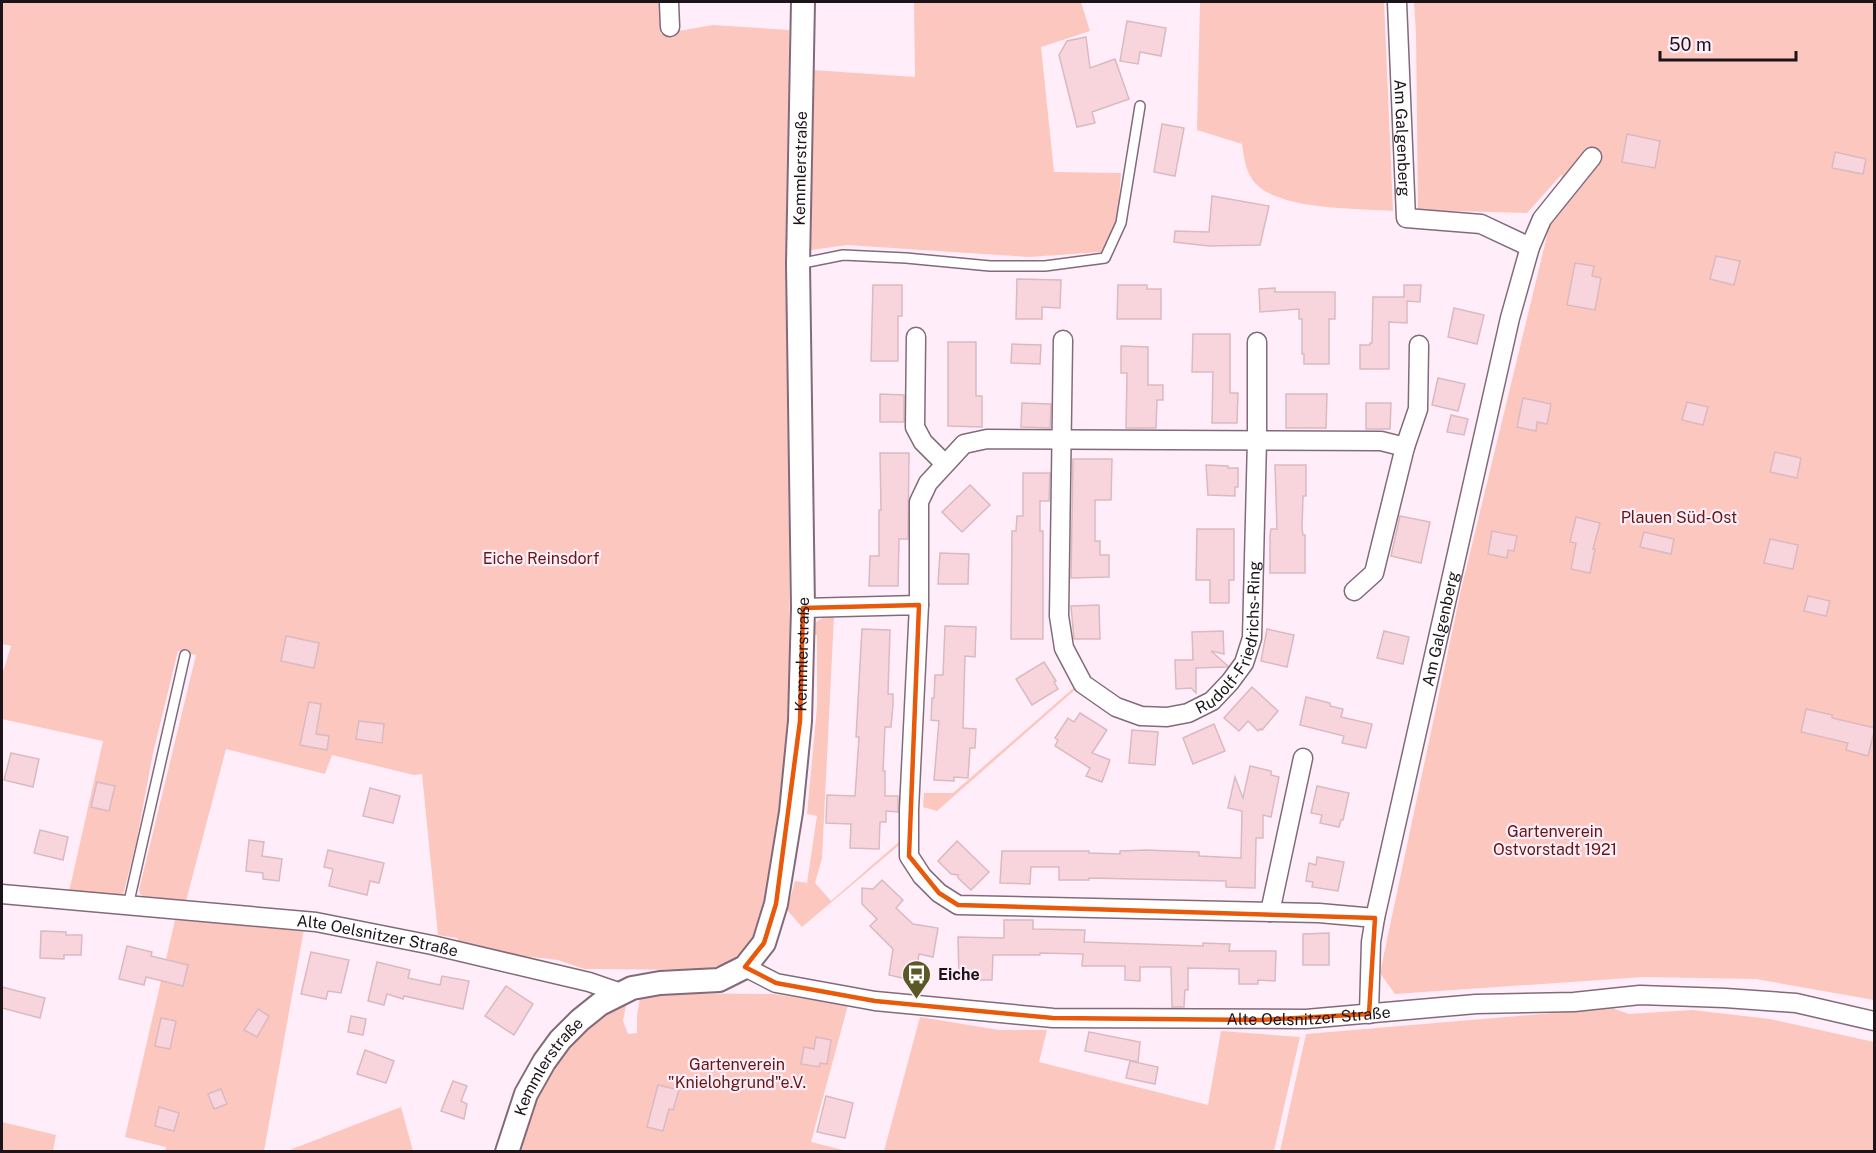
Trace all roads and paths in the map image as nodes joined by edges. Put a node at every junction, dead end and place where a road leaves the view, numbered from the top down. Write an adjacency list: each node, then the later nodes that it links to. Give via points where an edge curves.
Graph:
1 (669, 2): 4 (street)
2 (803, 2): 8 (street, Kemmlerstraße)
3 (1397, 2): 7 (street, Am Galgenberg, via 1406,218 1480,224)
4 (670, 27)
5 (1140, 106): 8 (lane, via 1121,223 1105,258 1045,267 843,255)
6 (1592, 157): 7 (street, Am Galgenberg, via 1542,219)
7 (1530, 247): 25 (street, Am Galgenberg, via 1510,318)
8 (798, 264): 19 (street, Kemmlerstraße)
9 (916, 337): 16 (street, via 915,427 923,442)
10 (1063, 340): 13 (street, Rudolf-Friedrichs-Ring)
11 (1257, 342): 14 (street, Rudolf-Friedrichs-Ring)
12 (1419, 345): 15 (street, via 1418,409)
13 (1062, 439): 14 (street); 14 (street, Rudolf-Friedrichs-Ring, via 1059,616 1064,648 1083,684 1116,707 1141,716 1167,717 1188,713 1212,701 1244,663 1252,638); 16 (street, via 987,439 964,444)
14 (1257, 440): 15 (street, via 1381,441)
15 (1405, 447): 17 (street, via 1374,573)
16 (944, 463): 18 (street, via 919,502)
17 (1354, 591)
18 (919, 605): 19 (street); 24 (street, via 909,856 939,893 958,905)
19 (803, 608): 26 (street, Kemmlerstraße, via 800,722 781,879 764,943)
20 (185, 655): 23 (lane)
21 (1304, 758): 24 (street)
22 (2, 894): 23 (street, Alte Oelsnitzer Straße)
23 (128, 906): 27 (street, Alte Oelsnitzer Straße, via 316,922 590,981)
24 (1270, 912): 25 (street)
25 (1375, 918): 28 (street, Am Galgenberg)
26 (746, 967): 27 (street, Kemmlerstraße, via 719,981 660,983); 28 (street, Alte Oelsnitzer Straße, via 776,983 875,1001 1053,1018 1271,1020)
27 (621, 993): 30 (street, Kemmlerstraße, via 580,1020 544,1062 526,1094)
28 (1369, 1014): 29 (street, Alte Oelsnitzer Straße, via 1640,995 1796,1003)
29 (1875, 1021)
30 (507, 1152)

